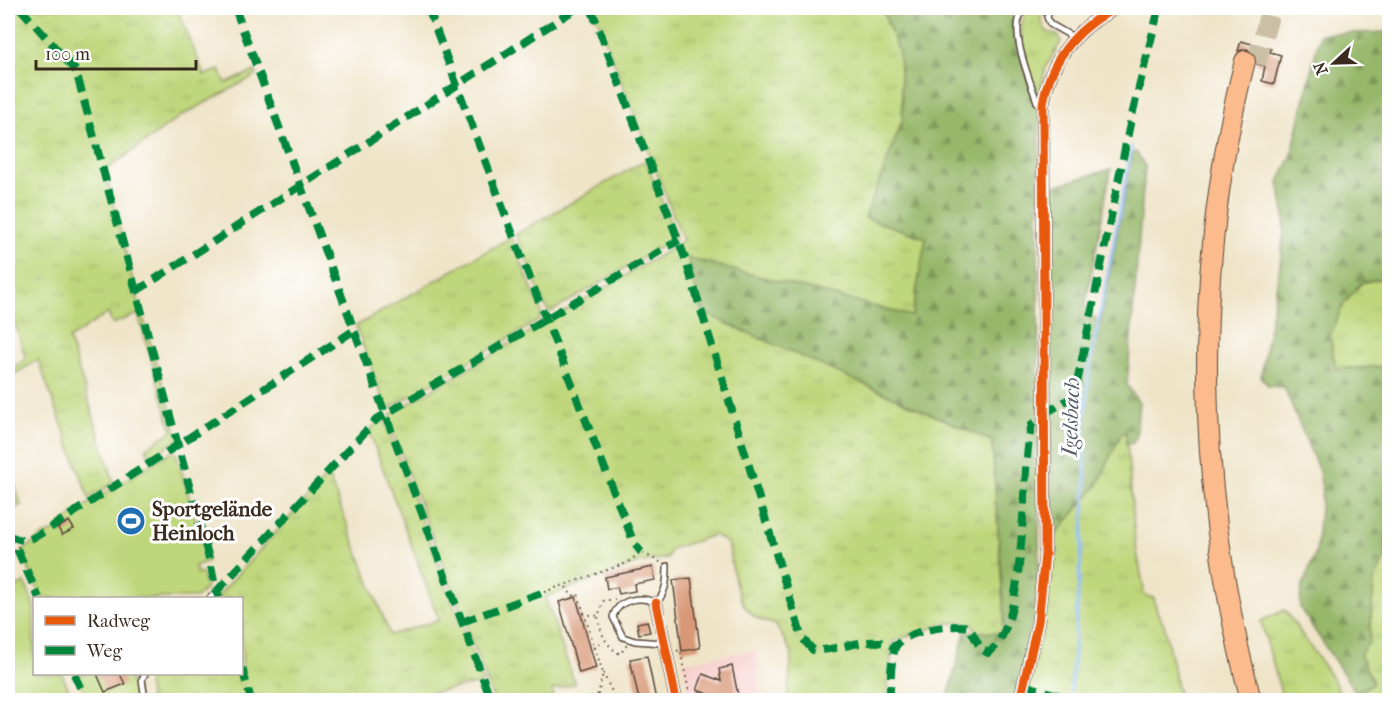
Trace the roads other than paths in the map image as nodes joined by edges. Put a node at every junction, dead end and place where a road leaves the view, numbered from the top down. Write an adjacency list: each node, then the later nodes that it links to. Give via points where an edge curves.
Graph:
1 (1025, 8): 5 (lane, via 1017,34 1037,102)
2 (1050, 8): 4 (lane, via 1050,24)
3 (1115, 8): 4 (street)
4 (1073, 37): 5 (street, via 1050,74)
5 (1043, 104): 14 (street, via 1045,554 1038,622)
6 (667, 566): 9 (lane, via 663,596)
7 (216, 592): 8 (lane)
8 (211, 597)
9 (656, 603): 10 (street); 10 (lane, via 644,598 619,605 613,617 623,637)
10 (664, 643): 13 (street)
11 (144, 675): 12 (lane)
12 (145, 700)
13 (676, 700)
14 (1020, 700)
15 (1251, 700): 16 (highway, via 1220,558 1208,399 1210,284 1218,199 1226,145 1251,62 1222,285 1220,399 1232,556)
16 (1264, 700)

